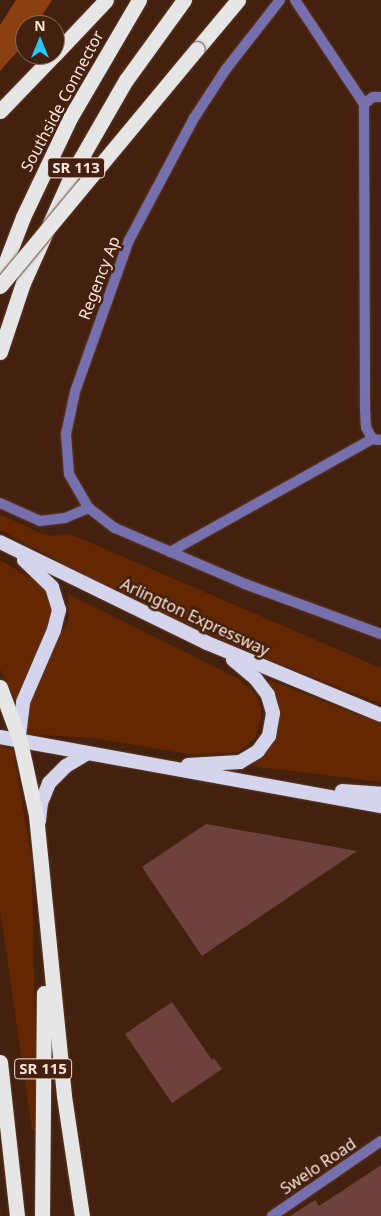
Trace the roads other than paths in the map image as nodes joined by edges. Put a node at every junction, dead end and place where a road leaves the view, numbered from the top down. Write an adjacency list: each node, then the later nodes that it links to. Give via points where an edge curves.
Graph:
1 (106, 0): 7 (highway)
2 (139, 0): 12 (highway, Southside Connector / SR 113, via 62,134 23,217)
3 (184, 0): 14 (highway, SR 113, via 126,80 74,172 23,283)
4 (238, 0): 13 (highway, bridge)
5 (280, 0): 17 (street, Regency Ap, via 226,68 194,118 120,260 82,370 66,434 70,474)
6 (294, 0): 10 (street)
7 (65, 43)
8 (44, 65): 11 (highway)
9 (381, 97): 10 (street, via 373,97)
10 (364, 104): 15 (street, via 365,409 366,427)
11 (0, 111)
12 (0, 277)
13 (0, 286)
14 (0, 352)
15 (377, 440): 19 (street)
16 (0, 503): 17 (street, via 40,521 65,518)
17 (90, 508): 19 (street, Regency Ap, via 115,528)
18 (0, 542): 21 (highway, Arlington Expressway); 25 (highway, via 42,575 52,586 58,604 54,630 23,702)
19 (170, 552): 20 (street, Regency Ap, via 245,584)
20 (381, 634)
21 (207, 643): 23 (highway, Arlington Expressway); 27 (highway, via 240,666 264,690 273,713 266,741 252,755 233,763)
22 (0, 687): 25 (highway, SR 115)
23 (381, 714)
24 (0, 737): 25 (highway)
25 (20, 741): 26 (highway); 31 (highway, SR 115)
26 (86, 754): 27 (highway); 31 (highway, via 66,766 46,789)
27 (130, 761): 28 (highway)
28 (259, 784): 29 (highway); 30 (highway)
29 (381, 794)
30 (381, 806)
31 (38, 834): 32 (highway, SR 115)
32 (45, 921): 36 (highway, SR 115); 37 (highway, via 64,1096)
33 (0, 1062): 35 (highway)
34 (381, 1141): 38 (street, Swelo Road)
35 (17, 1216)
36 (42, 1216)
37 (82, 1216)
38 (272, 1216)

